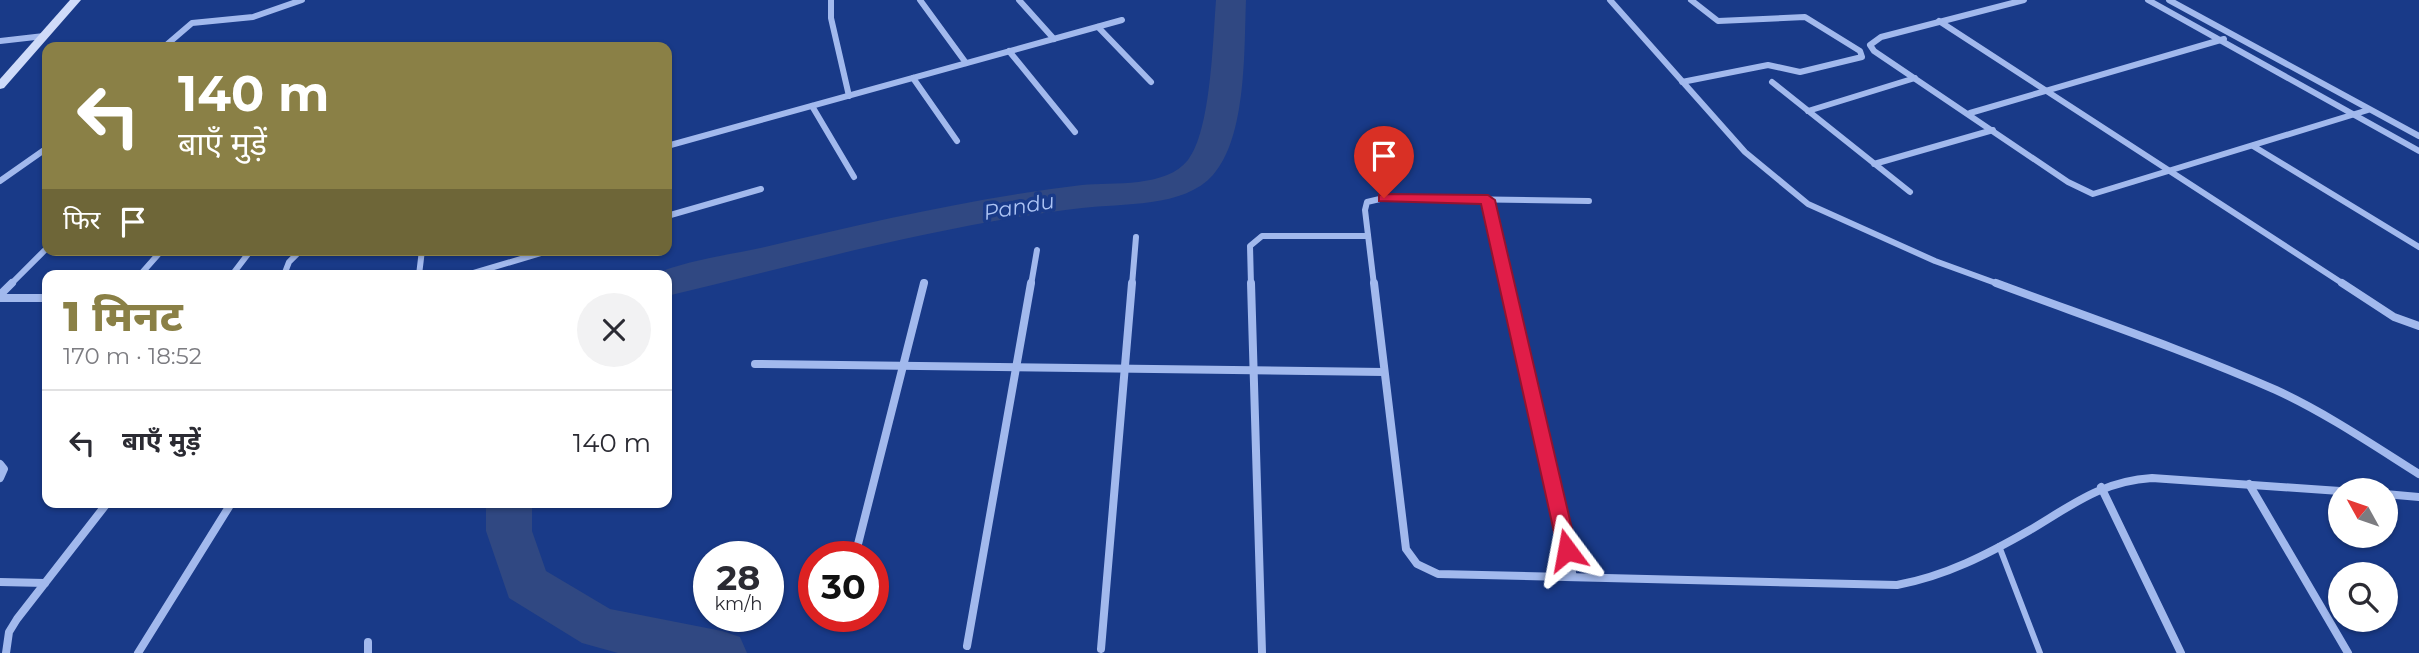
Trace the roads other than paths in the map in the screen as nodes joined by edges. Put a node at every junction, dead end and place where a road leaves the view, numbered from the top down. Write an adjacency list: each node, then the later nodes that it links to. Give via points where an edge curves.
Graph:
1 (76, 0): 14 (street)
2 (302, 0): 19 (street, via 253,18 192,23)
3 (831, 0): 29 (street)
4 (920, 0): 21 (street)
5 (1019, 0): 16 (street)
6 (1610, 0): 25 (street)
7 (1691, 0): 25 (street, via 1718,20 1812,19 1860,51 1862,57 1800,72 1768,65)
8 (2024, 0): 12 (street)
9 (2148, 0): 17 (street)
10 (2169, 0): 15 (street)
11 (1122, 20): 13 (street)
12 (1939, 21): 23 (street, via 1881,37 1870,45); 28 (street)
13 (1098, 27): 16 (street); 24 (street)
14 (44, 36): 18 (street); 27 (street)
15 (2237, 37): 17 (street); 31 (street)
16 (1054, 39): 20 (street)
17 (2222, 39): 28 (street); 34 (street)
18 (0, 41)
19 (170, 42)
20 (1009, 51): 21 (street); 36 (street)
21 (966, 63): 22 (street)
22 (913, 78): 29 (street); 38 (street)
23 (1915, 78): 32 (street); 33 (street)
24 (1152, 82)
25 (1682, 82): 74 (street, via 1745,152 1808,204 1935,261 2278,391)
26 (1772, 82): 32 (street)
27 (0, 86)
28 (2046, 89): 33 (street); 44 (street)
29 (849, 96): 30 (street)
30 (812, 106): 39 (street); 45 (street)
31 (2368, 110): 34 (street); 37 (street)
32 (1808, 111): 43 (street)
33 (1970, 113): 35 (street)
34 (2356, 115): 40 (street); 41 (street)
35 (1993, 130): 43 (street); 44 (street, via 2093,194)
36 (1075, 132)
37 (2419, 136)
38 (957, 141)
39 (672, 145)
40 (2253, 146): 44 (street); 54 (street)
41 (2419, 151)
42 (42, 152): 46 (street)
43 (1874, 164): 48 (street)
44 (2169, 171): 66 (street, via 2394,317)
45 (854, 177)
46 (0, 181)
47 (761, 189): 51 (street)
48 (1910, 192)
49 (1488, 200): 50 (street); 52 (street, via 1375,199 1367,202 1365,210); 85 (street)
50 (1589, 201)
51 (672, 215)
52 (1368, 236): 71 (street, via 1262,236 1251,242); 72 (street)
53 (1136, 237): 70 (street)
54 (2419, 247)
55 (1037, 250): 69 (street)
56 (42, 253): 64 (street)
57 (157, 256): 60 (street)
58 (246, 256): 61 (street)
59 (531, 256): 62 (street)
60 (144, 270)
61 (236, 270)
62 (484, 270)
63 (924, 283): 68 (street)
64 (0, 297): 65 (street)
65 (42, 298)
66 (2419, 326)
67 (755, 365): 68 (street)
68 (903, 366): 69 (street); 83 (street)
69 (1016, 368): 70 (street); 89 (street)
70 (1125, 369): 71 (street); 90 (street)
71 (1253, 371): 72 (street); 91 (street)
72 (1384, 372): 85 (street, via 1406,549 1412,561 1445,576)
73 (0, 464): 75 (street, via 4,469)
74 (2419, 474)
75 (0, 478)
76 (2249, 484): 77 (street, via 2152,478); 78 (street); 97 (street)
77 (2101, 487): 84 (street); 96 (street)
78 (2328, 490)
79 (2398, 495): 80 (street)
80 (2419, 497)
81 (103, 508): 87 (street)
82 (228, 508): 93 (street)
83 (859, 541)
84 (1999, 546): 85 (street, via 1919,583 1897,585); 95 (lane)
85 (1573, 577)
86 (0, 582): 87 (street)
87 (46, 583): 92 (street, via 9,632)
88 (368, 642): 94 (street)
89 (967, 646)
90 (1101, 649)
91 (1262, 652)
92 (6, 653)
93 (138, 653)
94 (368, 653)
95 (2040, 653)
96 (2181, 653)
97 (2348, 653)

